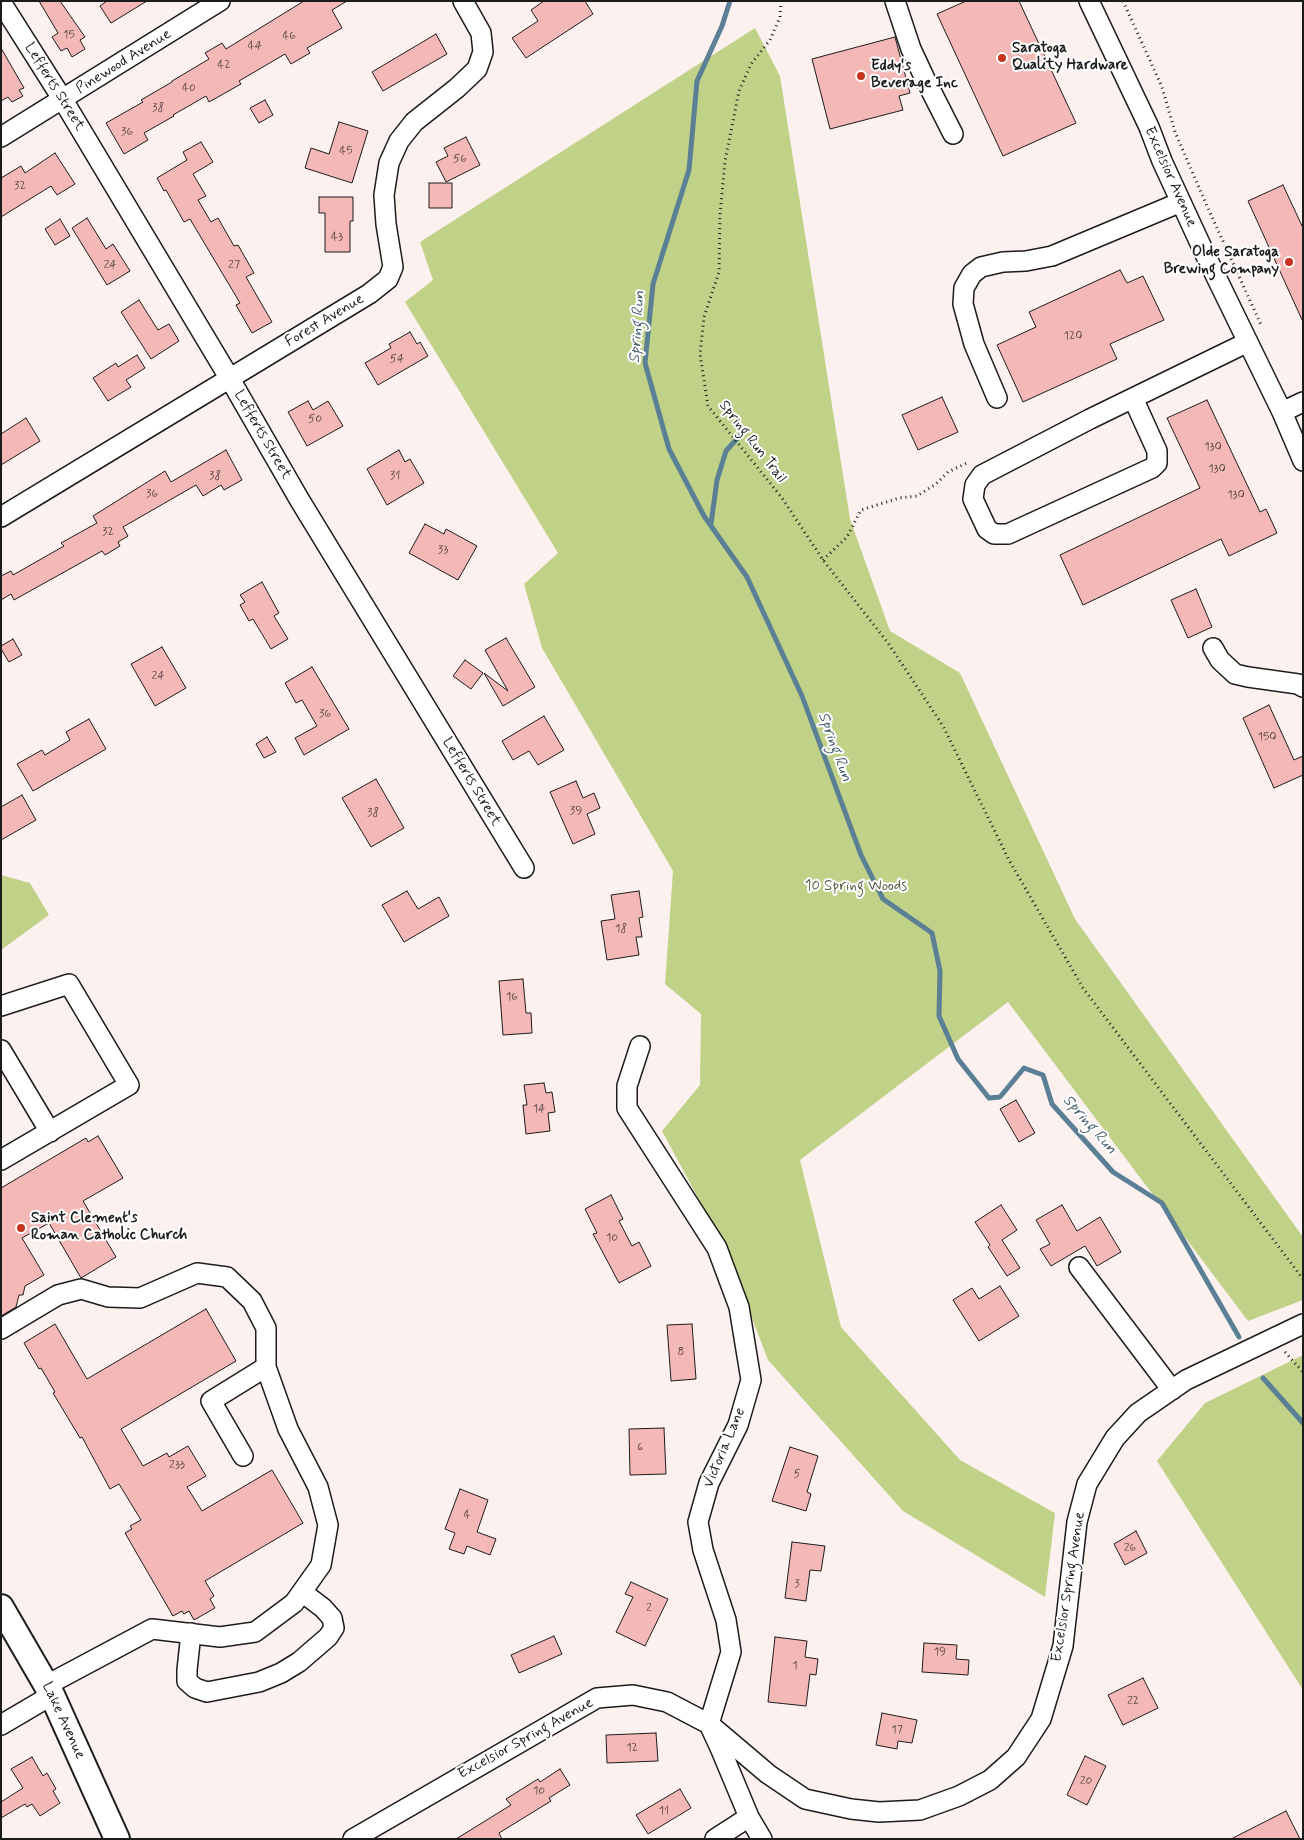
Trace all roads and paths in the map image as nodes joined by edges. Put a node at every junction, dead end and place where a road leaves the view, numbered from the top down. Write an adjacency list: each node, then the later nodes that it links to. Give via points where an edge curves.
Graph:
1 (220, 1): 8 (street, Pinewood Avenue)
2 (463, 1): 14 (street, Forest Avenue, via 481,33 483,52 477,69 414,122 389,163 384,194 393,267 388,280)
3 (781, 1): 31 (path, Spring Run Trail, via 780,17 770,40 751,64 739,91 725,161 719,272 704,317 700,354 708,406 782,498 823,560 888,643 943,726 1009,860 1083,988)
4 (895, 1): 9 (street, via 918,64)
5 (1089, 1): 11 (street, Excelsior Avenue)
6 (1123, 1): 12 (path, via 1162,87 1175,132)
7 (1, 2): 8 (street, Lefferts Street)
8 (63, 100): 10 (street, Pinewood Avenue); 14 (street, Lefferts Street)
9 (953, 134)
10 (1, 137)
11 (1181, 202): 13 (street, Excelsior Avenue); 15 (street, via 1052,256 1003,262 981,267 972,274 964,288 963,304 974,344)
12 (1262, 328)
13 (1248, 342): 16 (street); 18 (street, Excelsior Avenue)
14 (230, 379): 20 (street, Forest Avenue); 23 (street, Lefferts Street, via 299,499)
15 (997, 398)
16 (1133, 398): 16 (street, via 982,475 975,486 973,499 986,529 994,534 1008,534 1152,468 1157,463 1156,451)
17 (1303, 402): 18 (street)
18 (1282, 412): 19 (street, Excelsior Avenue)
19 (1303, 461)
20 (1, 517)
21 (1213, 648): 22 (street, via 1235,674)
22 (1303, 687)
23 (524, 868)
24 (1, 1006): 28 (street, via 69,984 129,1085)
25 (640, 1046): 44 (street, Victoria Lane, via 627,1086 627,1108 716,1248 739,1307 751,1380 738,1425 710,1483 698,1522 703,1550 726,1620 731,1652)
26 (1, 1050): 27 (street)
27 (6, 1069): 28 (street)
28 (50, 1132): 29 (street)
29 (1, 1160)
30 (1079, 1267): 37 (street)
31 (1303, 1279)
32 (1303, 1324): 34 (street, Excelsior Spring Avenue)
33 (1, 1329): 35 (street, via 58,1295 81,1289 108,1297 140,1298 197,1273 227,1277 252,1301 266,1328)
34 (1275, 1337): 36 (path, via 1286,1355); 37 (street, Excelsior Spring Avenue)
35 (266, 1367): 38 (street, via 211,1401); 39 (street, via 288,1429 318,1486 328,1525 321,1564)
36 (1303, 1372)
37 (1172, 1390): 44 (street, Excelsior Spring Avenue, via 1138,1413 1115,1438 1087,1484 1077,1522 1062,1646 1041,1719 1016,1758 990,1780 920,1810 880,1812 850,1808 806,1799 768,1774)
38 (243, 1456)
39 (302, 1592): 41 (street, via 294,1603 255,1632 220,1637); 41 (street, via 332,1618 334,1628 299,1662 259,1682 207,1692 195,1688 187,1681 186,1670)
40 (1, 1607): 42 (main road, Lake Avenue)
41 (191, 1633): 42 (street, via 152,1630)
42 (50, 1690): 43 (street); 46 (main road, Lake Avenue)
43 (1, 1724)
44 (708, 1724): 45 (street); 47 (street, Excelsior Spring Avenue, via 667,1702 633,1695 597,1698)
45 (749, 1817): 48 (street); 49 (street)
46 (117, 1839)
47 (353, 1839)
48 (715, 1839)
49 (762, 1839)

